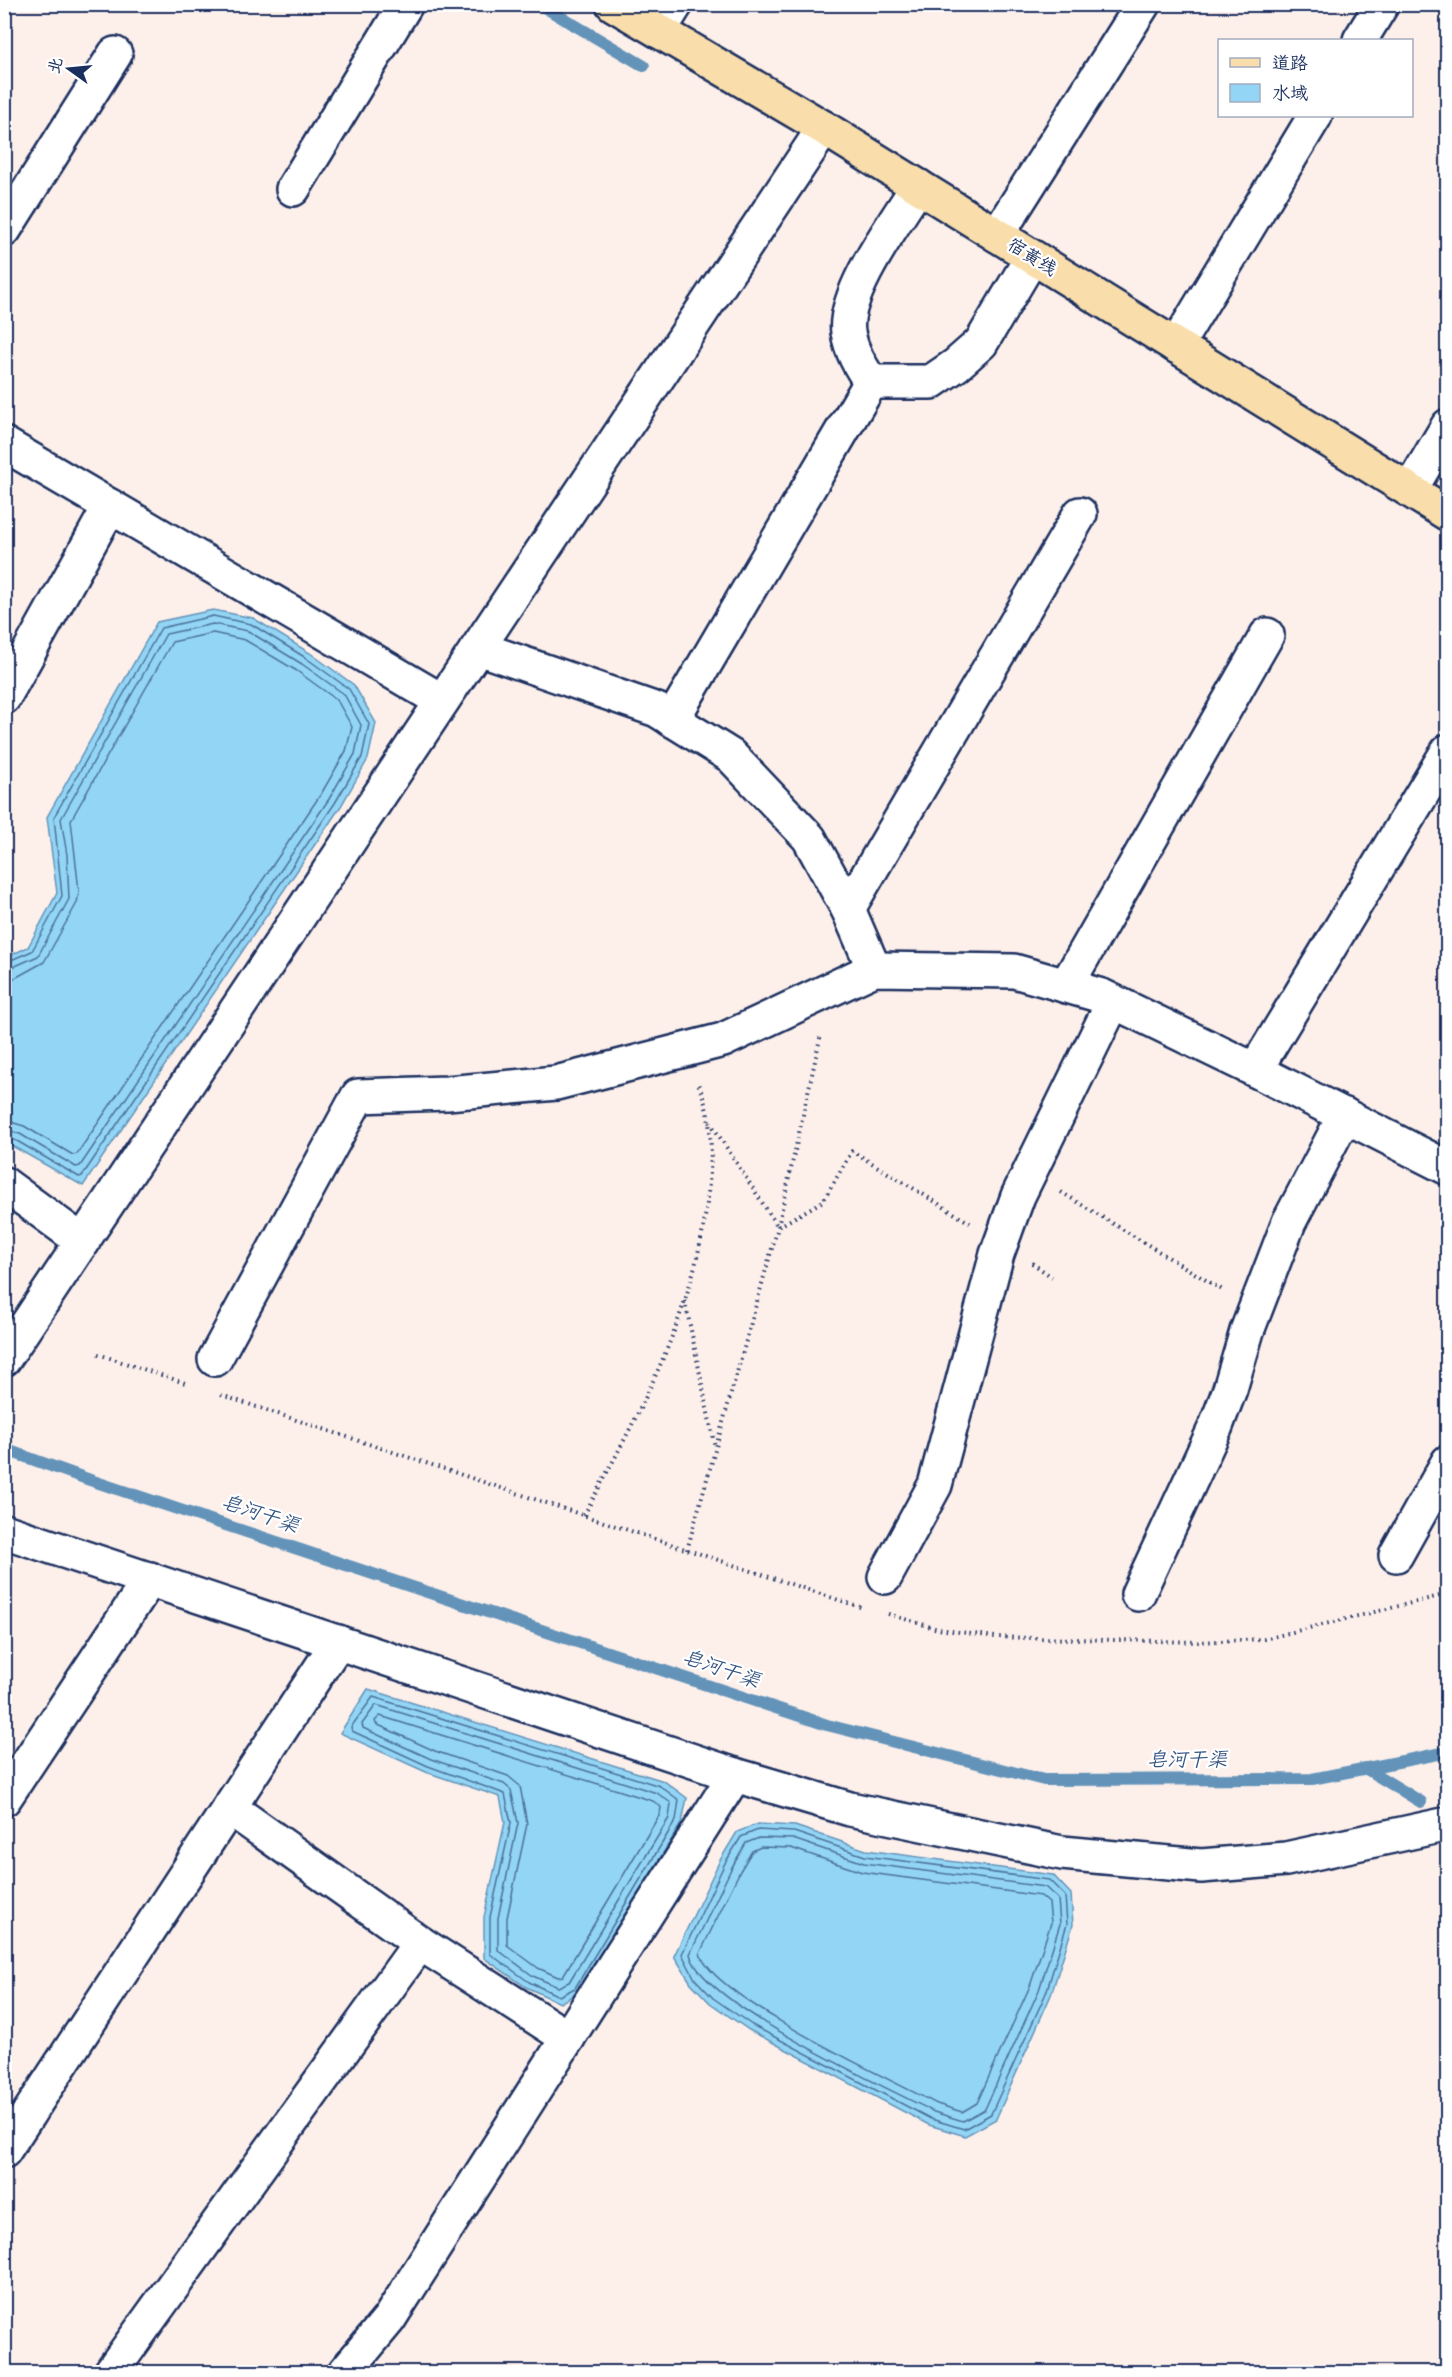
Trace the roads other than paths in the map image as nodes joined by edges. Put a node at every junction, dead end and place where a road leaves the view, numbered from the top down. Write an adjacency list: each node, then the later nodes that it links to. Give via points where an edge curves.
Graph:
1 (406, 4): 11 (street)
2 (614, 4): 5 (main road, 宿黄线)
3 (1143, 4): 13 (street)
4 (1382, 4): 6 (street)
5 (667, 18): 9 (main road, 宿黄线)
6 (1361, 39)
7 (115, 54): 12 (street)
8 (1314, 117): 15 (street)
9 (824, 128): 10 (main road, 宿黄线); 24 (street)
10 (918, 186): 13 (main road, 宿黄线); 16 (street, via 858,285 849,309 848,330 854,355)
11 (293, 189)
12 (4, 230)
13 (997, 235): 14 (main road, 宿黄线)
14 (1032, 257): 15 (main road, 宿黄线); 16 (street, via 981,342 956,365 932,382)
15 (1176, 346): 19 (main road, 宿黄线)
16 (871, 382): 27 (street)
17 (1448, 426): 19 (street)
18 (4, 444): 20 (street)
19 (1410, 490): 22 (main road, 宿黄线)
20 (110, 506): 25 (street); 26 (street)
21 (1080, 514): 29 (street)
22 (1448, 514)
23 (1267, 635): 31 (street)
24 (478, 648): 26 (street); 27 (street, via 657,710)
25 (4, 697)
26 (442, 701): 37 (street)
27 (672, 720): 29 (street, via 731,756 809,838)
28 (1448, 751): 33 (street)
29 (848, 909): 30 (street)
30 (874, 969): 31 (street, via 1014,971); 39 (street, via 723,1040 556,1083 358,1096)
31 (1066, 986): 32 (street)
32 (1113, 1002): 33 (street); 43 (street, via 1030,1172 1001,1242 935,1485)
33 (1255, 1070): 34 (street)
34 (1345, 1115): 35 (street); 45 (street, via 1290,1222 1216,1426)
35 (1448, 1168)
36 (4, 1184): 37 (street)
37 (83, 1242): 38 (street)
38 (12, 1349)
39 (215, 1359)
40 (1448, 1462): 42 (street)
41 (4, 1531): 44 (street)
42 (1396, 1556)
43 (885, 1577)
44 (150, 1579): 46 (street); 48 (street)
45 (1138, 1594)
46 (338, 1642): 47 (street); 49 (street)
47 (735, 1775): 50 (street, via 849,1809 1062,1853 1201,1866 1287,1859); 52 (street)
48 (4, 1799)
49 (230, 1808): 51 (street); 53 (street)
50 (1448, 1824)
51 (420, 1943): 52 (street); 54 (street)
52 (568, 2038): 55 (street, via 389,2319)
53 (4, 2151)
54 (111, 2373)
55 (345, 2373)

